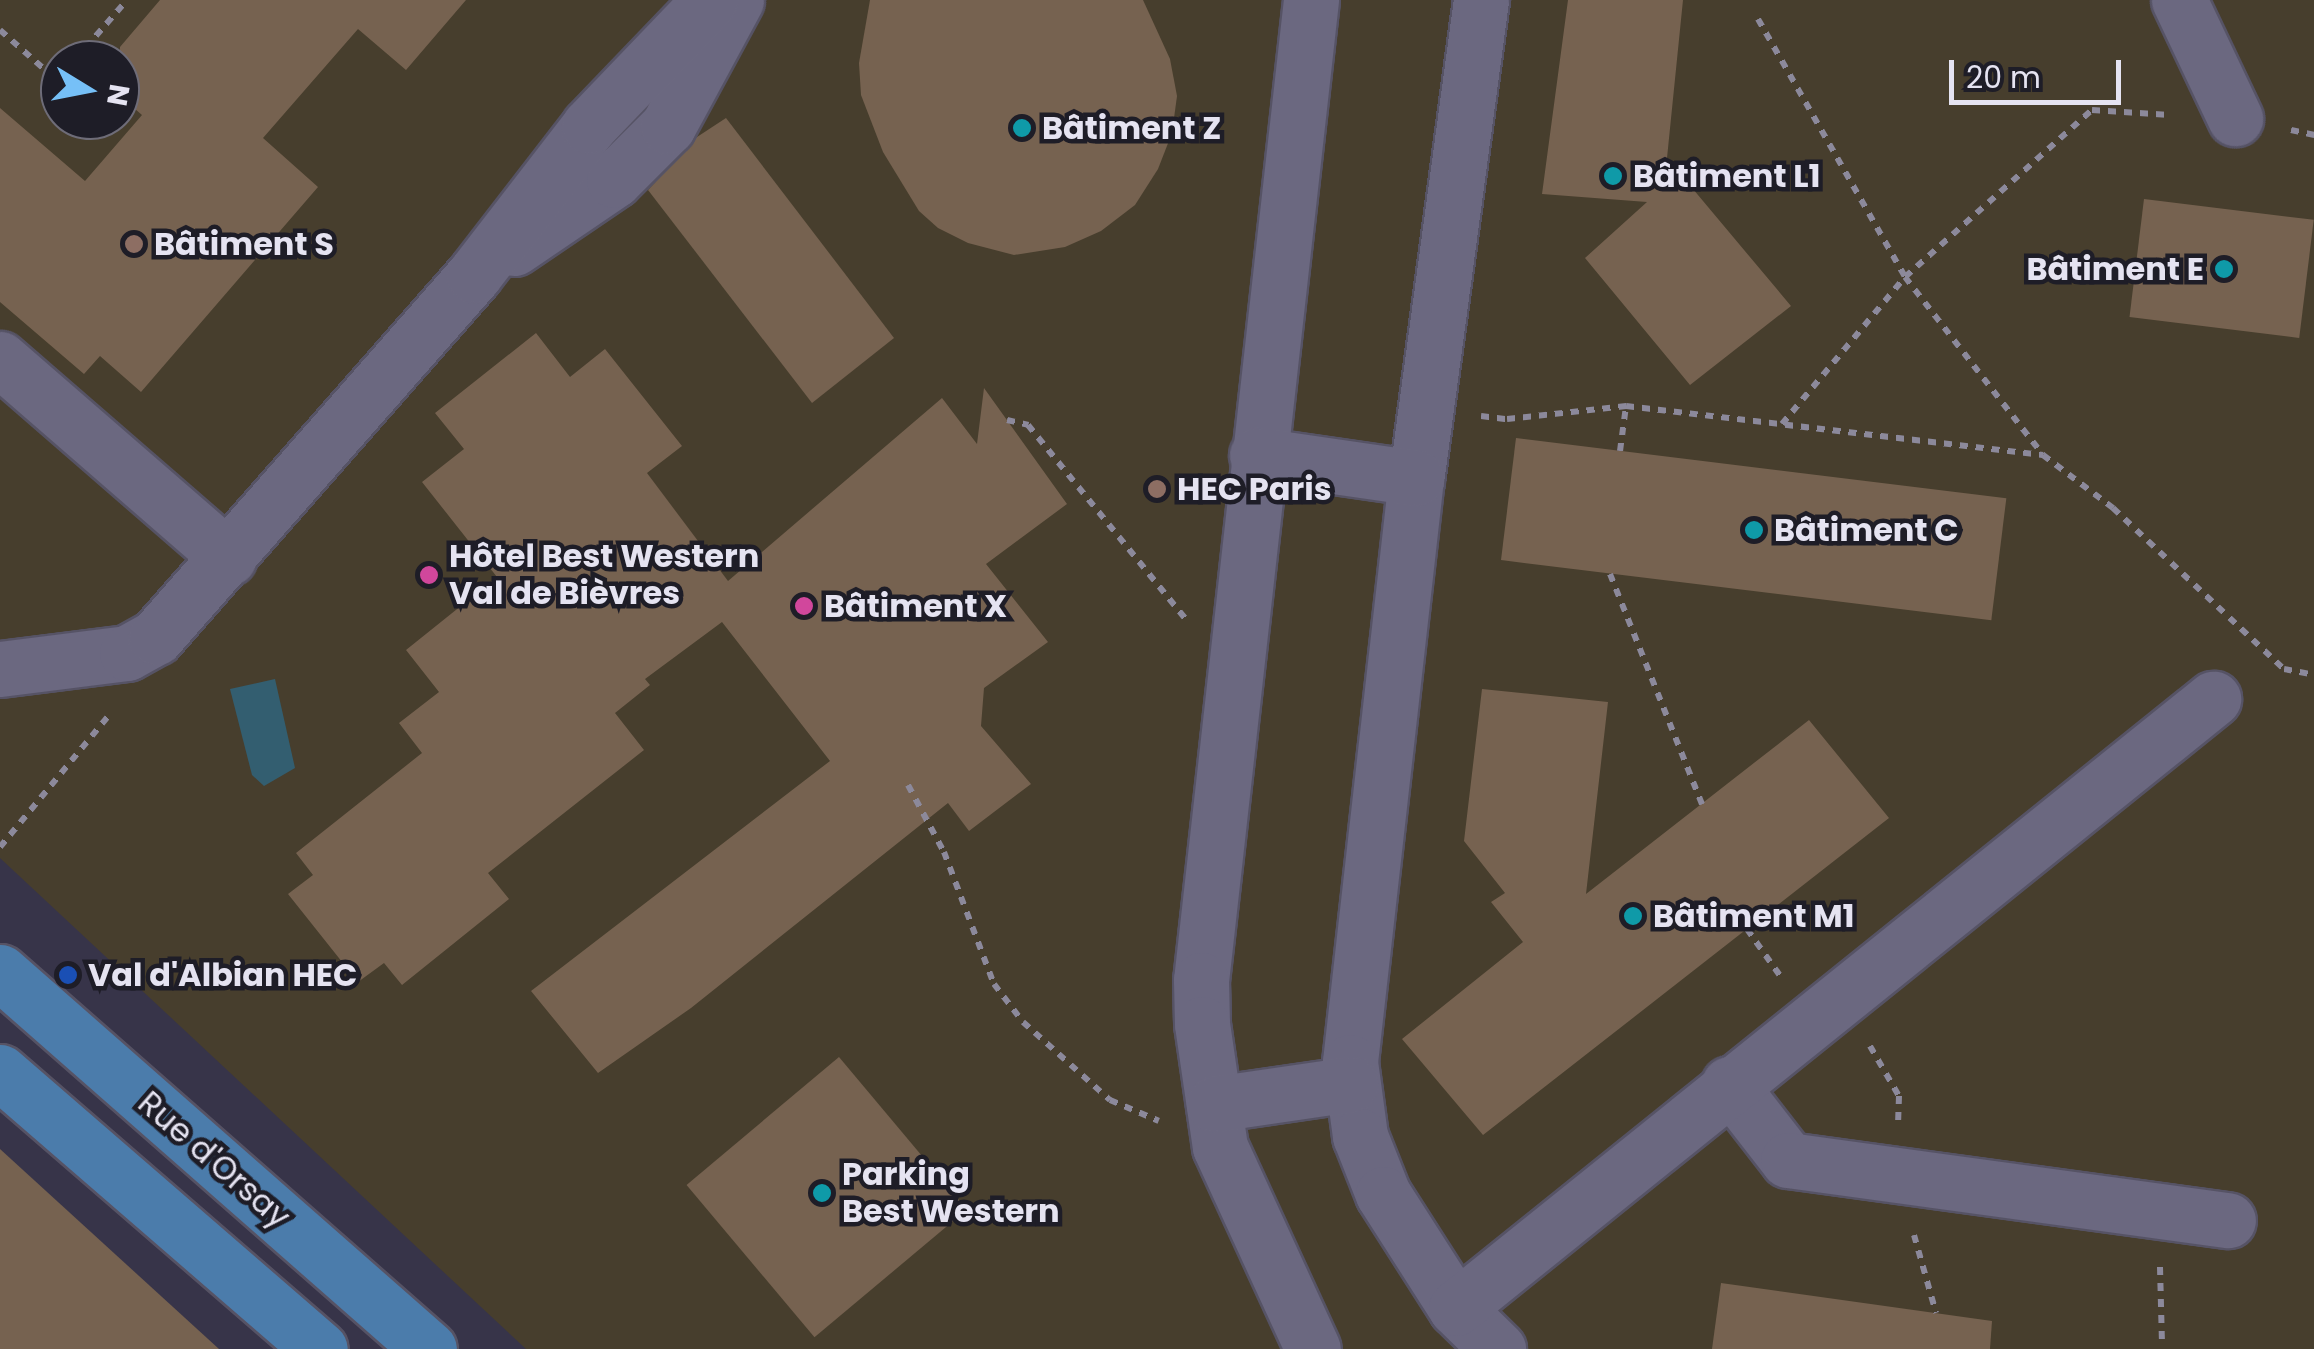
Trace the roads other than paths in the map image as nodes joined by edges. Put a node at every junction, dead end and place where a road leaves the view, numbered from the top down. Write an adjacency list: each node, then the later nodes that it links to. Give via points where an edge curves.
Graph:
1 (710, 0): 7 (lane, via 589,126)
2 (736, 0): 7 (lane, via 668,126 614,180)
3 (1312, 0): 9 (lane)
4 (1481, 0): 10 (lane)
5 (2179, 0): 6 (lane)
6 (2235, 118)
7 (474, 275): 11 (lane)
8 (0, 358): 11 (lane)
9 (1257, 455): 10 (lane); 18 (lane, via 1202,980)
10 (1416, 478): 16 (lane)
11 (229, 558): 12 (lane, via 156,637 127,653)
12 (0, 670)
13 (2213, 699): 17 (lane)
14 (0, 972): 22 (main road, Rue d'Orsay)
15 (0, 1072): 21 (main road)
16 (1351, 1084): 18 (lane); 20 (lane, via 1360,1136 1383,1194)
17 (1729, 1084): 19 (lane, via 1788,1160); 20 (lane)
18 (1216, 1125): 23 (lane)
19 (2228, 1220)
20 (1456, 1308): 24 (lane)
21 (320, 1349)
22 (428, 1349)
23 (1313, 1349)
24 (1498, 1349)

